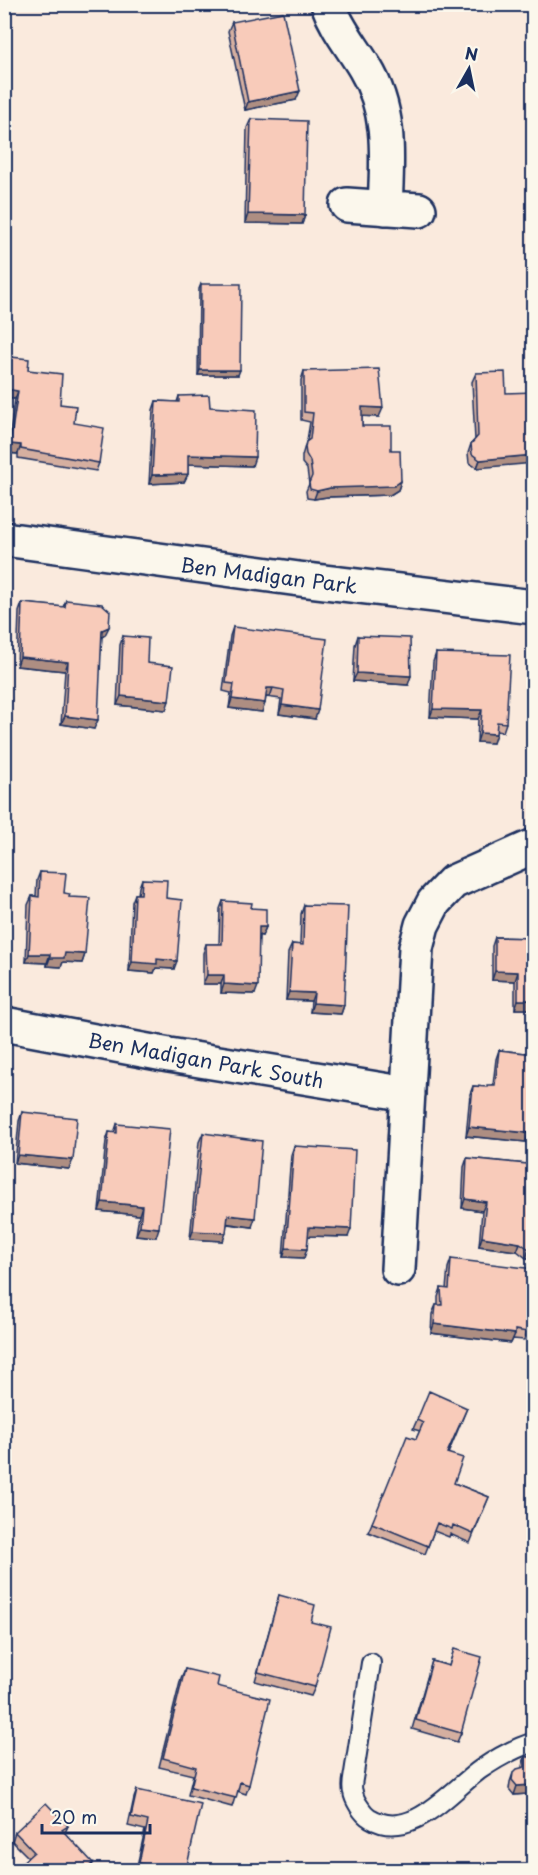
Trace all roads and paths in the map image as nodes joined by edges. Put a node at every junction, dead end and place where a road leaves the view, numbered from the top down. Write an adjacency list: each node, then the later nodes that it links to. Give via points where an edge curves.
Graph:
1 (328, 4): 3 (street, via 335,24 367,70 383,110 387,145)
2 (347, 205): 3 (street)
3 (385, 208): 4 (street)
4 (419, 210)
5 (4, 539): 6 (street, Ben Madigan Park)
6 (534, 607)
7 (534, 846): 9 (street, via 453,882 434,902 422,925 416,948)
8 (4, 1024): 9 (street, Ben Madigan Park South)
9 (408, 1094): 10 (street)
10 (398, 1269)
11 (371, 1663): 12 (lane, via 352,1791 367,1816 377,1822 390,1824 418,1818 480,1770)
12 (534, 1742)

